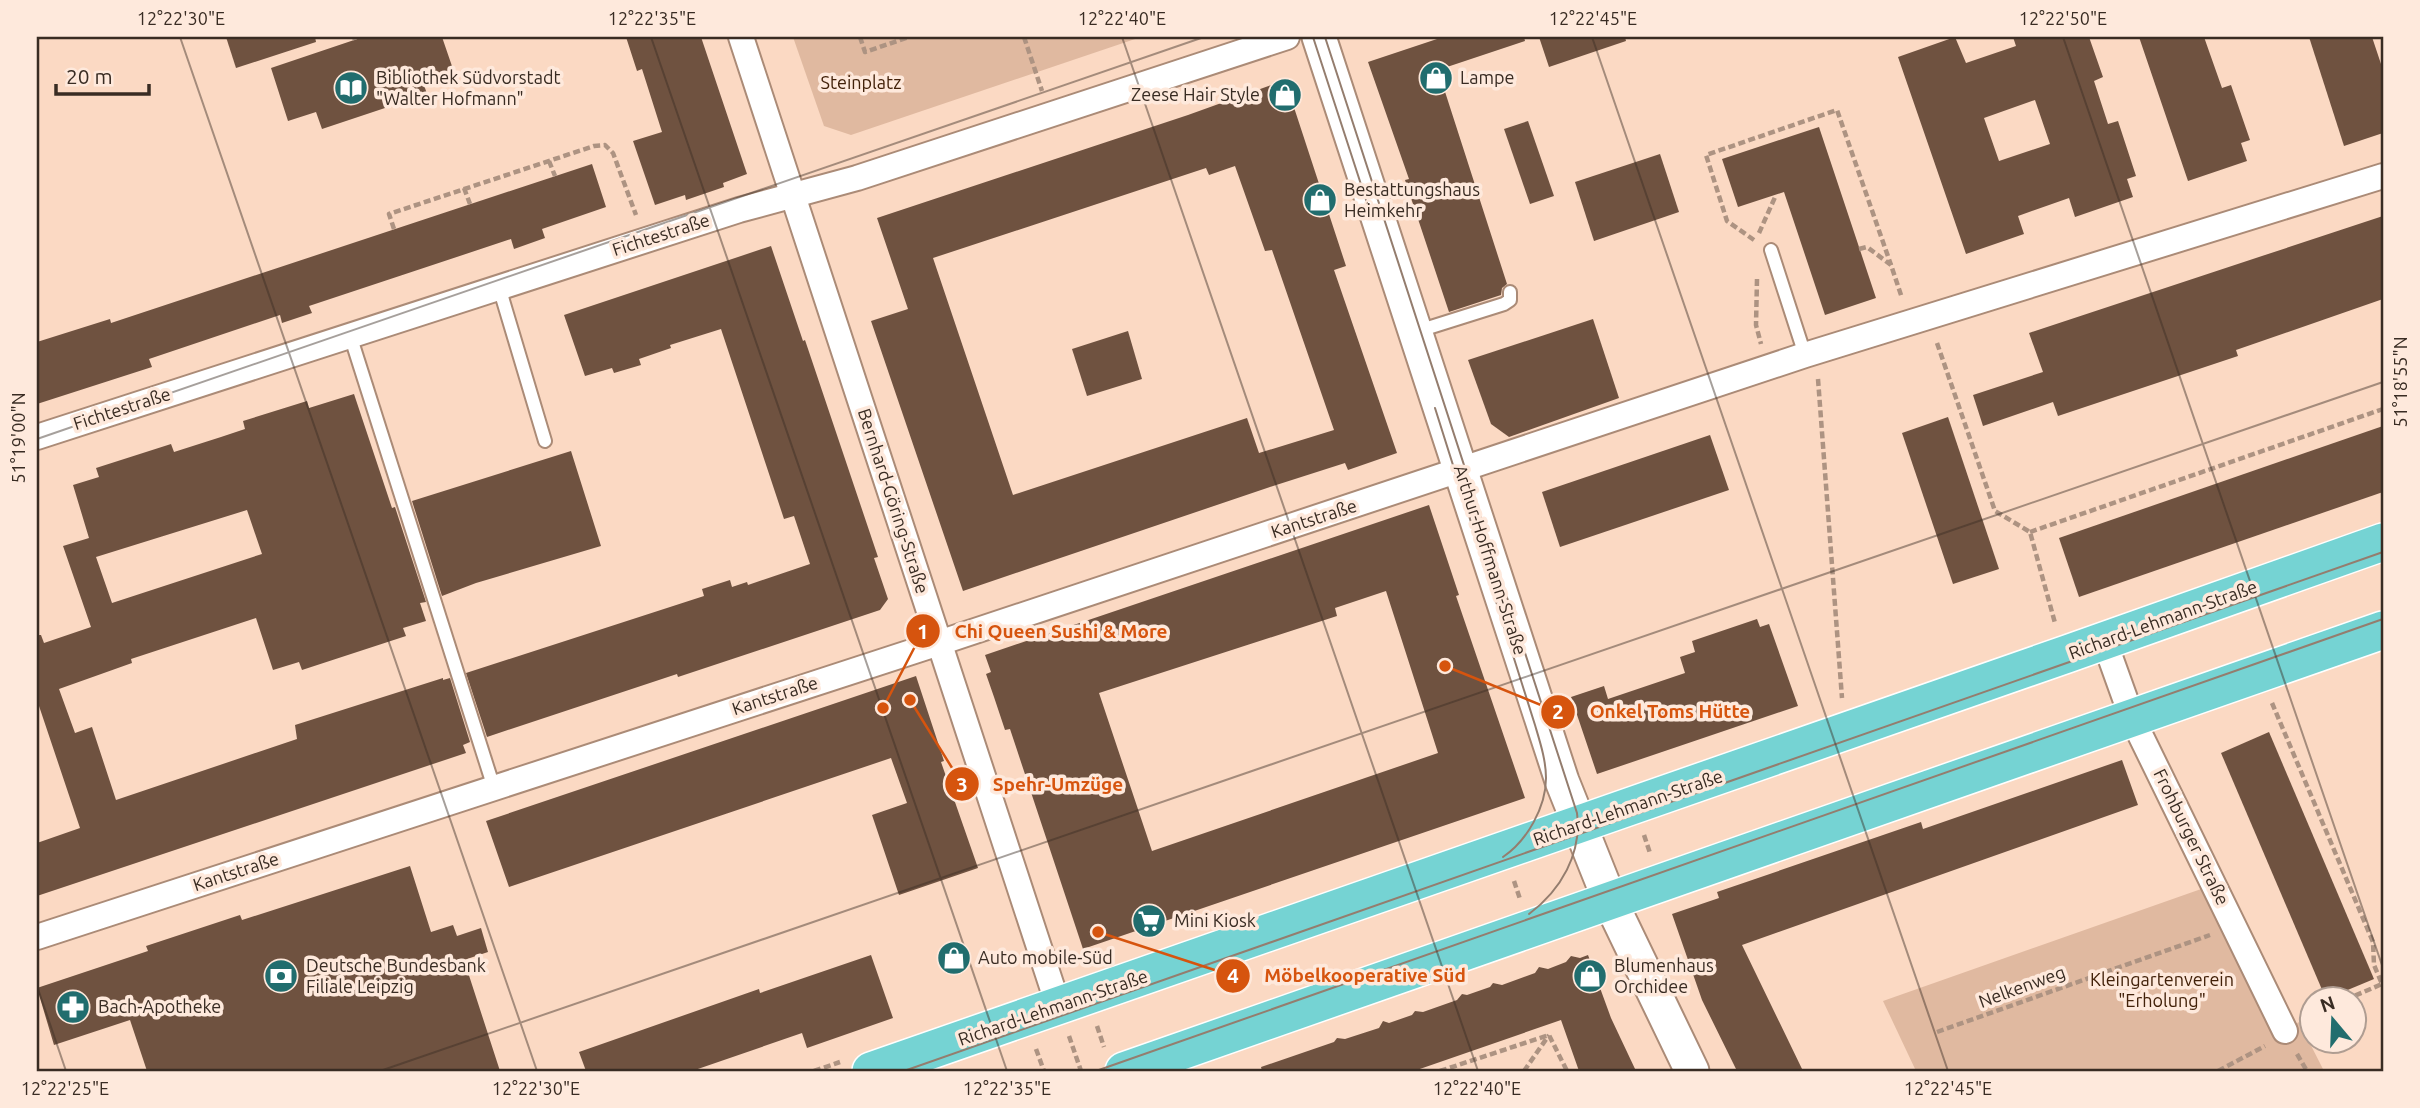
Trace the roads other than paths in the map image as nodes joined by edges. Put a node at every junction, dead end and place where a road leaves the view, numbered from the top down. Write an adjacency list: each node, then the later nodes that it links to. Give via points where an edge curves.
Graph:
1 (741, 37): 5 (street, Bernhard-Göring-Straße)
2 (1287, 37): 5 (street, Fichtestraße)
3 (1319, 37): 9 (street, Arthur-Hoffmann-Straße)
4 (2383, 176): 11 (street, Kantstraße)
5 (793, 195): 7 (street, Fichtestraße); 18 (street, Bernhard-Göring-Straße)
6 (1771, 250): 11 (lane)
7 (499, 287): 10 (street, Fichtestraße); 13 (lane)
8 (1510, 292): 9 (lane, via 1510,300 1504,304)
9 (1414, 332): 14 (street, Arthur-Hoffmann-Straße)
10 (350, 335): 12 (street, Fichtestraße); 20 (lane)
11 (1810, 354): 14 (street, Kantstraße)
12 (37, 437)
13 (545, 441)
14 (1460, 471): 18 (street, Kantstraße); 21 (street, Arthur-Hoffmann-Straße)
15 (2383, 541): 17 (main road, Richard-Lehmann-Straße)
16 (2383, 630): 19 (main road)
17 (2104, 640): 19 (street, Frohburger Straße); 21 (main road, Richard-Lehmann-Straße)
18 (939, 643): 20 (street, Kantstraße); 24 (street, Bernhard-Göring-Straße)
19 (2132, 718): 22 (main road); 25 (street, Frohburger Straße, via 2235,928)
20 (494, 788): 23 (street, Kantstraße)
21 (1578, 824): 22 (street, Arthur-Hoffmann-Straße); 24 (main road, Richard-Lehmann-Straße)
22 (1610, 901): 26 (main road); 28 (street, Arthur-Hoffmann-Straße)
23 (37, 937)
24 (1058, 1005): 27 (main road, Richard-Lehmann-Straße)
25 (2280, 1035)
26 (1116, 1064)
27 (871, 1071)
28 (1692, 1071)

